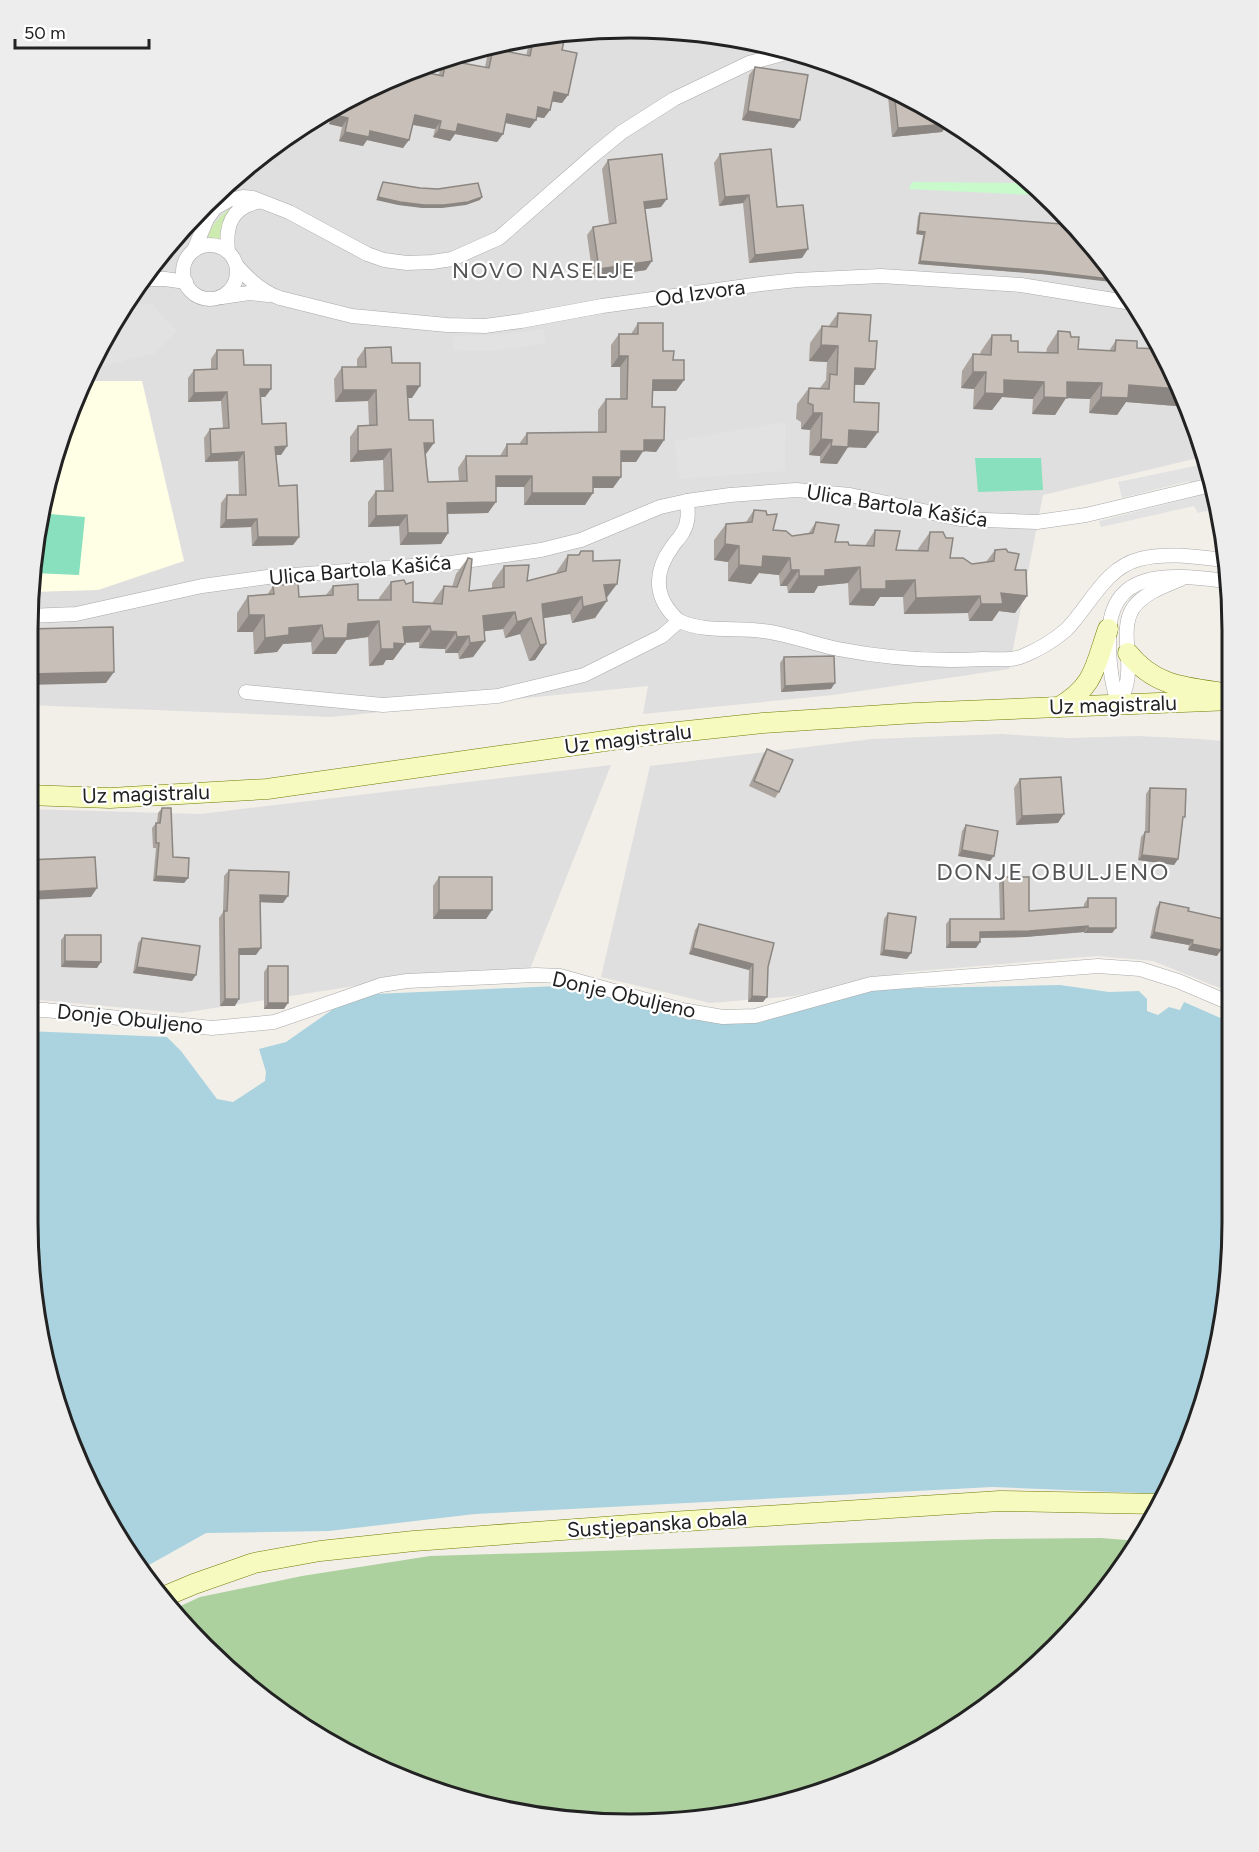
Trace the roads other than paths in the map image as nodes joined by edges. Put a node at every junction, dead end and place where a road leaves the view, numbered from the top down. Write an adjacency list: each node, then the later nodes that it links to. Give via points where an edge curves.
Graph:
1 (775, 56): 2 (street, via 750,63 675,99 622,132 499,238 452,259 407,263 384,260)
2 (263, 201): 3 (street, via 236,212 228,230); 4 (street, via 243,197 215,208)
3 (228, 251): 4 (street, via 211,244); 5 (street)
4 (191, 253): 6 (street, via 178,267); 8 (street, via 184,265)
5 (237, 266): 9 (street, Od Izvora); 10 (street, via 236,282)
6 (155, 276)
7 (152, 279): 8 (street)
8 (186, 282): 10 (street, via 203,298)
9 (270, 295): 10 (street, Od Izvora); 11 (street, Od Izvora, via 352,316 485,326 761,284 881,276 1021,285)
10 (219, 297)
11 (1122, 301)
12 (1204, 487): 13 (street, Ulica Bartola Kašića, via 1086,515 1037,522 960,519 850,495 796,490)
13 (687, 501): 17 (street, Ulica Bartola Kašića, via 660,507 581,540 541,550 451,563 268,577 202,586 76,614); 18 (street, via 684,532 662,562 658,575 663,603)
14 (1217, 559): 18 (street, via 1157,555 1120,567 1066,630 1021,657 910,659 839,649 765,631 691,627)
15 (1188, 576): 16 (street); 19 (street, via 1173,575 1135,584 1119,598); 20 (street, via 1158,588 1133,608 1127,623)
16 (1219, 580)
17 (38, 616)
18 (679, 621): 21 (street, via 662,636 584,675 498,696 383,705)
19 (1108, 630): 24 (street, via 1111,680); 25 (main road, via 1090,679)
20 (1128, 653): 22 (main road, via 1139,666 1170,683); 24 (street, via 1127,682)
21 (246, 693)
22 (1222, 693)
23 (1222, 700): 24 (main road, Uz magistralu)
24 (1119, 705): 25 (main road, Uz magistralu)
25 (1059, 707): 26 (main road, Uz magistralu, via 752,724 267,789 110,798)
26 (38, 795)
27 (1222, 1000): 28 (street, Donje Obuljeno, via 1140,969 1098,966 871,984 755,1016 723,1017 681,1010 560,976 536,975 381,985 274,1022 212,1028)
28 (38, 1010)
29 (1150, 1504): 30 (main road, Sustjepanska obala, via 1000,1501 414,1541 254,1563)
30 (169, 1595)

